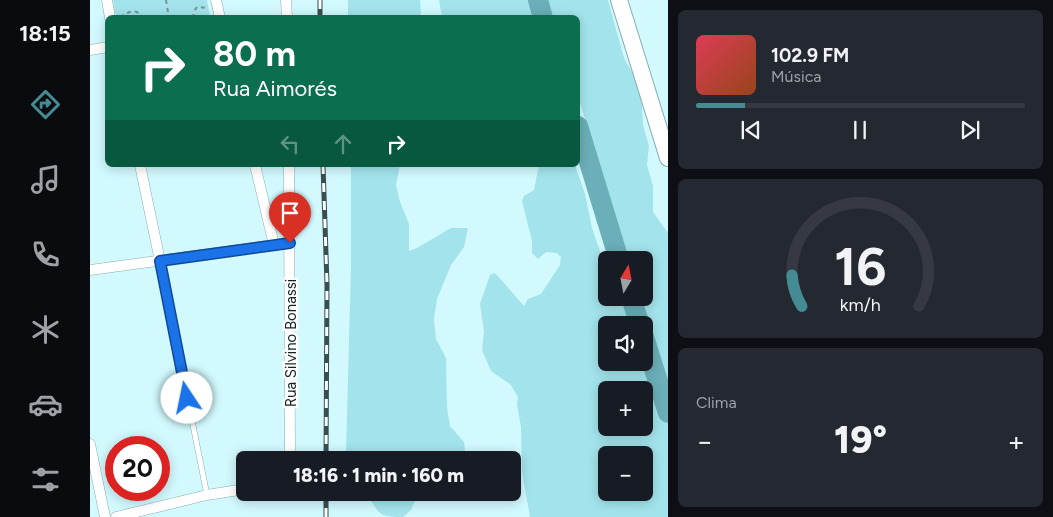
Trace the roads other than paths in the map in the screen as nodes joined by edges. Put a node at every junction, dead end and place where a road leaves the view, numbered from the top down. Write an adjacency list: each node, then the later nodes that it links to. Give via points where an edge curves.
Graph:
1 (107, 0): 5 (street)
2 (216, 0): 6 (street)
3 (286, 0): 7 (street)
4 (619, 0): 10 (main road)
5 (114, 15)
6 (219, 15)
7 (286, 15)
8 (105, 48): 9 (street)
9 (90, 50)
10 (668, 158)
11 (140, 167): 16 (street)
12 (255, 167): 15 (street)
13 (289, 167): 14 (street, Rua Silvino Bonassi)
14 (290, 243): 15 (street); 19 (street, Rua Silvino Bonassi)
15 (274, 245): 16 (street)
16 (160, 261): 17 (street); 21 (lane)
17 (90, 270)
18 (90, 444): 22 (street)
19 (290, 451)
20 (236, 490): 21 (street)
21 (207, 495): 23 (street)
22 (105, 517)
23 (116, 517)

